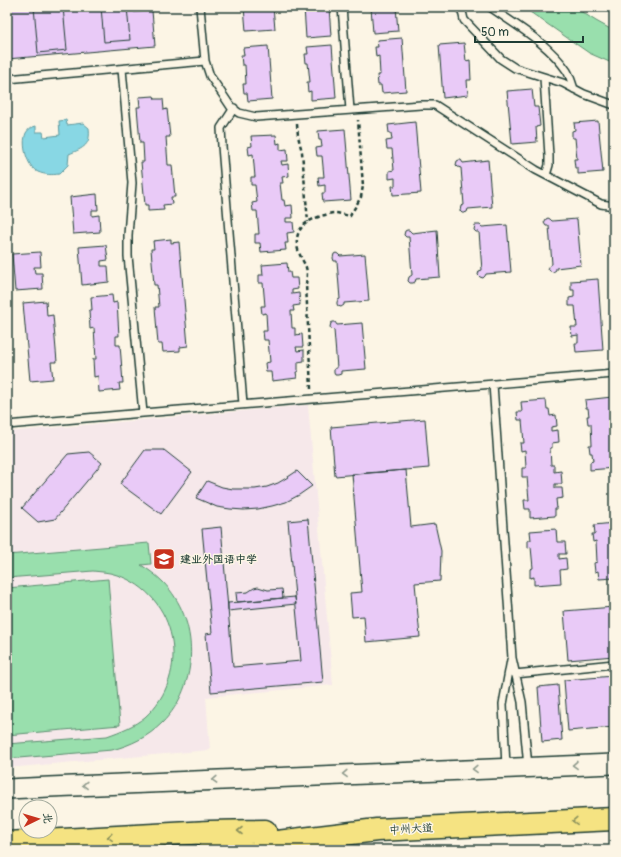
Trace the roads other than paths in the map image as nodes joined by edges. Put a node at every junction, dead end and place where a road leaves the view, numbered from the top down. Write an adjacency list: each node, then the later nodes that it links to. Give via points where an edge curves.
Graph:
1 (200, 7): 5 (lane)
2 (342, 7): 12 (lane)
3 (463, 7): 7 (lane, via 464,20 502,59 515,68)
4 (490, 7): 9 (lane, via 532,36 556,58 568,72)
5 (205, 61): 6 (lane); 11 (lane, via 210,76)
6 (122, 69): 8 (lane); 18 (lane, via 132,183 128,256)
7 (544, 78): 9 (lane); 13 (lane, via 549,156)
8 (7, 79)
9 (574, 89): 10 (lane)
10 (614, 105)
11 (234, 108): 12 (lane, via 256,117); 17 (lane, via 221,128)
12 (354, 110): 13 (lane, via 435,106)
13 (546, 175): 14 (lane, via 601,204)
14 (614, 206)
15 (614, 374): 16 (lane)
16 (493, 384): 17 (lane); 20 (lane)
17 (243, 404): 18 (lane)
18 (143, 412): 19 (lane)
19 (7, 425)
20 (512, 658): 22 (lane); 25 (lane, via 503,704)
21 (614, 664): 22 (lane)
22 (515, 674): 24 (lane, via 522,702)
23 (614, 764): 24 (street, one-way to 24)
24 (528, 767): 25 (street)
25 (506, 768): 26 (street, one-way to 26)
26 (7, 789)
27 (614, 819): 28 (highway, 中州大道, one-way to 28)
28 (376, 830): 29 (highway, one-way to 29, via 210,832); 30 (highway, 中州大道)
29 (7, 843)
30 (209, 850)

